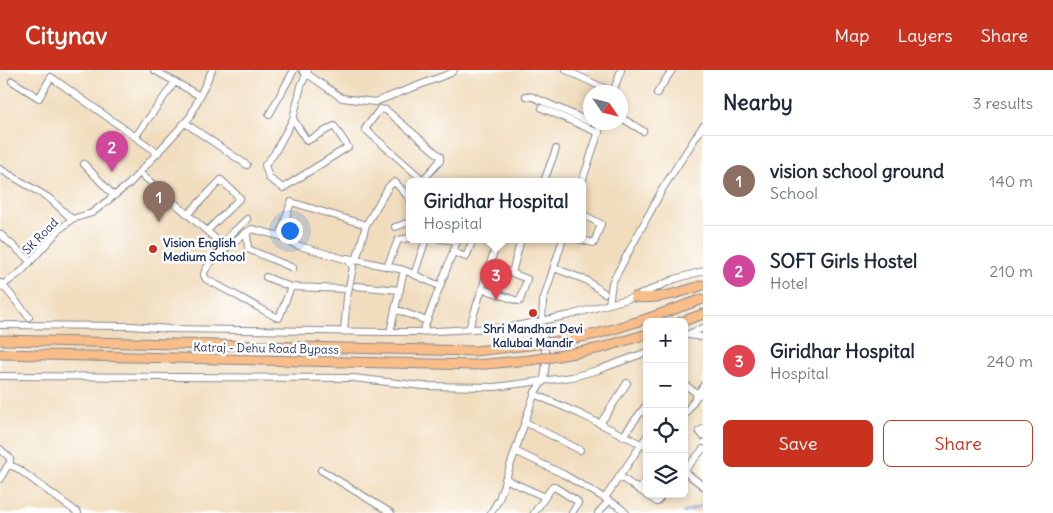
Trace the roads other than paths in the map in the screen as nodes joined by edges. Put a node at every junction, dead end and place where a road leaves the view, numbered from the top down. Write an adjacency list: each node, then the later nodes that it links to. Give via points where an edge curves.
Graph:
1 (56, 70): 10 (street)
2 (154, 70): 12 (street)
3 (212, 70): 16 (street)
4 (294, 70): 19 (street)
5 (566, 70): 13 (street)
6 (622, 70): 14 (street)
7 (672, 70): 15 (street)
8 (306, 71): 9 (street, via 342,98 375,102); 20 (street)
9 (450, 71)
10 (51, 77): 11 (street, via 38,98); 28 (street)
11 (12, 81)
12 (175, 82): 16 (street); 28 (street)
13 (598, 85)
14 (616, 85)
15 (657, 93)
16 (200, 96): 24 (street)
17 (526, 96): 21 (street)
18 (542, 108): 22 (street)
19 (270, 115)
20 (293, 119): 20 (street, via 265,165 269,178 282,188 348,147 334,126 306,141)
21 (583, 119)
22 (583, 121)
23 (628, 122): 27 (street)
24 (184, 123): 30 (street); 32 (street)
25 (703, 126): 83 (street, via 663,188 612,283)
26 (600, 130): 38 (street)
27 (643, 131)
28 (135, 137): 30 (street)
29 (556, 149): 37 (street)
30 (158, 153): 34 (street)
31 (84, 164): 40 (street)
32 (247, 165)
33 (0, 168): 43 (street, via 49,198)
34 (140, 173): 40 (street); 41 (street)
35 (419, 178): 36 (street, via 364,129 380,109 386,110 441,158)
36 (424, 178)
37 (545, 178)
38 (583, 178)
39 (406, 194): 46 (street, via 395,182 389,186)
40 (114, 196): 43 (street, via 92,213)
41 (188, 214): 48 (street); 48 (street, via 221,180 240,198)
42 (586, 216): 53 (street, via 601,224 594,243)
43 (72, 219): 61 (street, SK Road)
44 (248, 219): 48 (street, via 223,245)
45 (406, 223): 47 (street)
46 (366, 225): 51 (street, via 291,202); 62 (street)
47 (395, 227)
48 (207, 231)
49 (247, 232): 51 (street, via 257,229); 65 (street, via 248,249); 76 (street, via 217,256 205,270 206,279 279,318)
50 (0, 234): 61 (street)
51 (280, 236): 62 (street); 77 (street, via 296,245 348,260 353,268)
52 (406, 239): 63 (street, via 398,240)
53 (586, 241)
54 (425, 243): 70 (street)
55 (457, 243): 60 (street)
56 (471, 243): 60 (street, via 466,257)
57 (497, 243): 92 (street)
58 (520, 243): 69 (street)
59 (563, 243): 66 (street)
60 (453, 252): 75 (street)
61 (30, 261): 72 (street, SK Road, via 21,272)
62 (356, 261): 63 (street)
63 (387, 267): 67 (street)
64 (494, 267): 69 (street)
65 (293, 268)
66 (554, 268): 80 (street, via 586,280); 89 (street, via 543,301)
67 (404, 270): 70 (street); 78 (street)
68 (703, 271): 81 (street, via 675,279)
69 (512, 273): 79 (street, via 527,280 520,300)
70 (414, 275): 75 (street)
71 (266, 277): 76 (street)
72 (1, 285): 86 (street)
73 (703, 285): 81 (highway, via 676,294)
74 (356, 286): 78 (street)
75 (440, 286): 88 (street)
76 (291, 287): 77 (street)
77 (348, 289): 93 (street)
78 (400, 290): 84 (street)
79 (486, 290)
80 (604, 292)
81 (635, 297): 83 (street)
82 (703, 299): 100 (highway, Katraj - Dehu Road Bypass, bridge, via 598,334 474,351)
83 (609, 304): 89 (street)
84 (396, 309): 88 (street); 95 (street)
85 (703, 314): 87 (highway)
86 (29, 317)
87 (688, 319)
88 (427, 321): 94 (street)
89 (542, 321): 92 (street, via 511,327); 104 (street, via 546,362)
90 (0, 324): 93 (street)
91 (703, 328): 97 (street)
92 (469, 329): 94 (street)
93 (344, 331): 95 (street)
94 (423, 331): 95 (street)
95 (390, 332)
96 (643, 335): 102 (highway, Katraj - Dehu Road Bypass, bridge, via 558,356 475,365)
97 (688, 335)
98 (688, 336): 99 (street)
99 (703, 337)
100 (0, 340)
101 (643, 353): 104 (street, via 572,377)
102 (0, 354)
103 (0, 376): 104 (street, via 353,378 423,386 495,387)
104 (544, 380): 108 (street)
105 (627, 383): 113 (street)
106 (703, 386): 109 (street)
107 (688, 387): 109 (street)
108 (534, 394): 112 (street); 113 (street)
109 (698, 395): 111 (street)
110 (644, 408): 115 (street)
111 (688, 410)
112 (525, 422): 121 (street); 122 (street)
113 (600, 424): 115 (street)
114 (703, 429): 116 (street, via 699,431)
115 (623, 436): 117 (street)
116 (703, 436)
117 (643, 446)
118 (643, 447): 125 (street)
119 (0, 449): 123 (street, via 10,458)
120 (703, 449): 129 (street, via 684,471)
121 (580, 450)
122 (515, 451): 127 (street); 133 (street)
123 (10, 466): 126 (street); 134 (street, via 37,481)
124 (321, 470): 135 (street)
125 (619, 476): 130 (street); 133 (street)
126 (0, 479)
127 (506, 479): 132 (street); 136 (street)
128 (643, 484): 130 (street)
129 (703, 486)
130 (639, 489): 131 (street)
131 (643, 492)
132 (545, 497): 137 (street); 138 (street, via 553,486 557,487 577,501)
133 (608, 498): 139 (street); 140 (street)
134 (78, 513)
135 (391, 513)
136 (490, 513)
137 (534, 513)
138 (572, 513)
139 (598, 513)
140 (626, 513)

